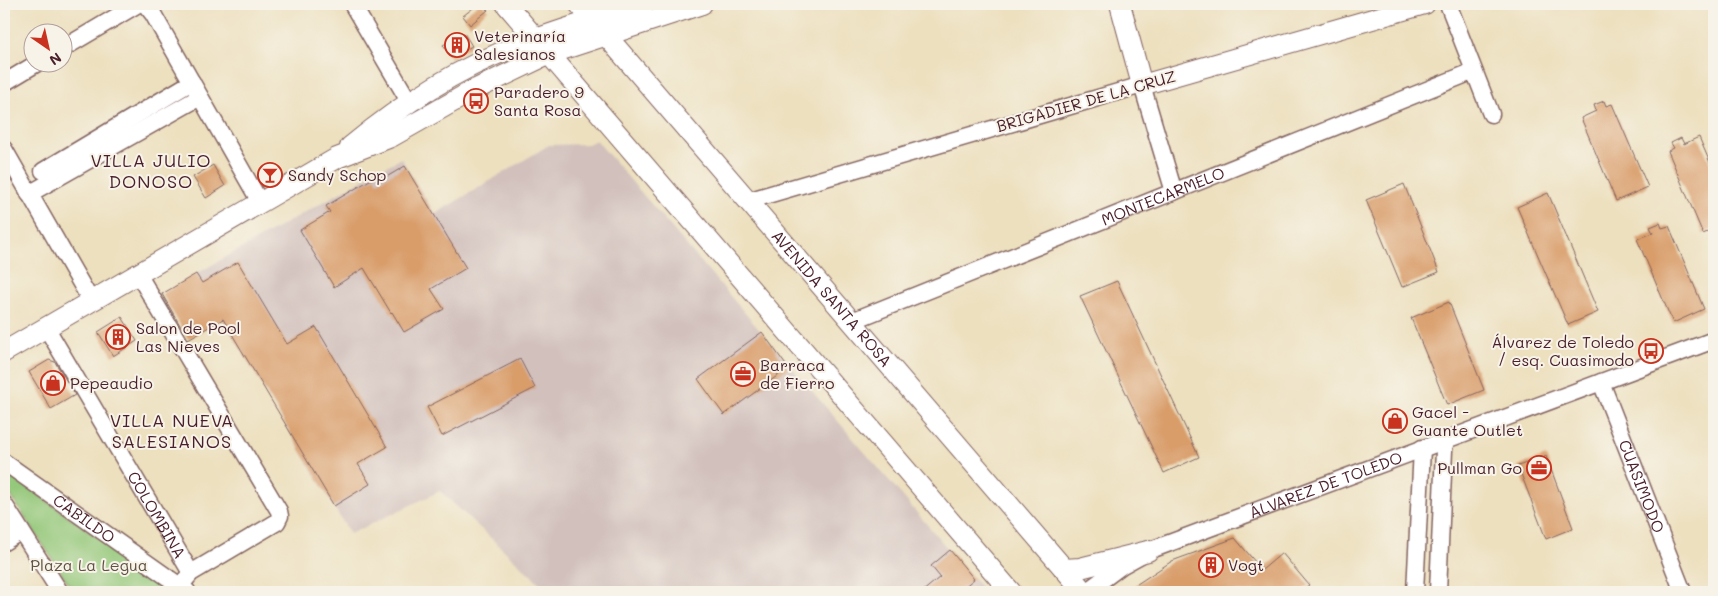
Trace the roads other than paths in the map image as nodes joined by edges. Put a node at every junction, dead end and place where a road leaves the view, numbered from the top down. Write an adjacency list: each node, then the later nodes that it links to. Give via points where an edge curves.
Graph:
1 (138, 4): 13 (street)
2 (145, 4): 17 (street)
3 (352, 4): 21 (street)
4 (506, 4): 12 (main road)
5 (579, 4): 11 (main road, AVENIDA SANTA ROSA)
6 (644, 4): 11 (main road)
7 (702, 4): 11 (main road)
8 (1120, 4): 19 (main road)
9 (1425, 4): 19 (main road, BRIGADIER DE LA CRUZ)
10 (1448, 4): 15 (street)
11 (599, 28): 12 (main road, via 564,30); 14 (main road, via 577,45); 29 (main road, AVENIDA SANTA ROSA)
12 (536, 39): 14 (main road); 21 (main road, via 476,65)
13 (72, 42)
14 (549, 54): 24 (main road, via 472,91 391,137); 49 (main road)
15 (1474, 71): 22 (street); 27 (street, MONTECARMELO)
16 (22, 72): 18 (street)
17 (192, 82): 20 (street); 25 (street)
18 (4, 83)
19 (1142, 85): 27 (street); 29 (street, BRIGADIER DE LA CRUZ)
20 (200, 97): 25 (street); 30 (street)
21 (410, 102): 24 (main road)
22 (1491, 114)
23 (4, 150): 28 (street)
24 (337, 158): 30 (main road)
25 (73, 162): 26 (street); 28 (street)
26 (43, 171)
27 (1174, 192): 33 (street, MONTECARMELO)
28 (30, 194): 32 (street)
29 (748, 200): 33 (main road, AVENIDA SANTA ROSA)
30 (260, 202): 31 (main road)
31 (138, 274): 32 (main road); 46 (street, via 280,516 277,522)
32 (91, 301): 34 (main road)
33 (852, 321): 45 (main road, AVENIDA SANTA ROSA)
34 (46, 327): 36 (main road); 46 (street, COLOMBINA)
35 (1714, 340): 37 (street, ÁLVAREZ DE TOLEDO)
36 (4, 352)
37 (1601, 382): 38 (street, ÁLVAREZ DE TOLEDO); 53 (street, CUASIMODO)
38 (1446, 440): 39 (street, ÁLVAREZ DE TOLEDO); 52 (street)
39 (1422, 448): 44 (street, ÁLVAREZ DE TOLEDO); 51 (street)
40 (4, 462): 47 (street, CABILDO)
41 (4, 504): 42 (street)
42 (21, 531): 43 (street); 48 (street)
43 (4, 542)
44 (1148, 550): 45 (main road, via 1080,568); 50 (street, ÁLVAREZ DE TOLEDO)
45 (1064, 569): 50 (main road, AVENIDA SANTA ROSA)
46 (191, 573): 47 (street)
47 (180, 590)
48 (60, 592)
49 (1011, 592)
50 (1085, 592)
51 (1415, 592)
52 (1438, 592)
53 (1683, 592)

